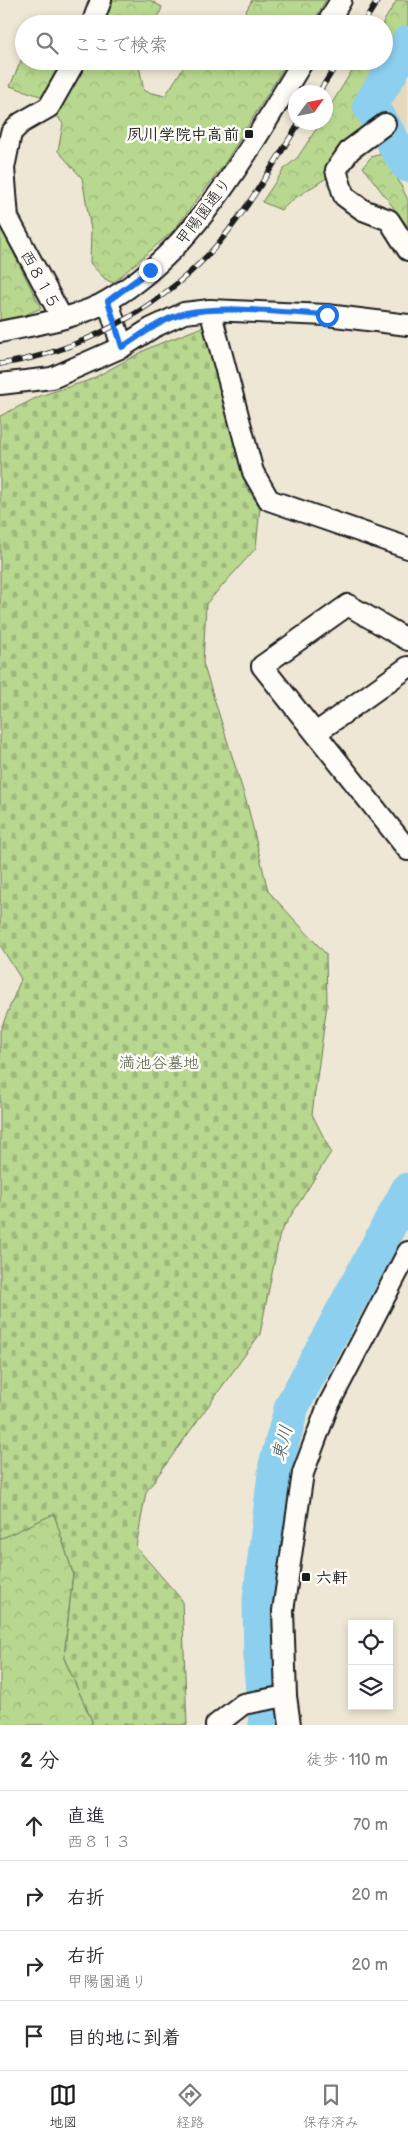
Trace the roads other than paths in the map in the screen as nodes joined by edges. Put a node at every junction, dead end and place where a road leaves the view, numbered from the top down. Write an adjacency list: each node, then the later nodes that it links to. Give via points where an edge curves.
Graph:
1 (101, 0): 3 (street)
2 (342, 0): 4 (street)
3 (95, 15)
4 (333, 15)
5 (70, 70): 11 (street, 西８１５, via 49,107 20,123 11,133 4,168 8,218)
6 (297, 70): 9 (street, 甲陽園通り, via 192,228 162,261)
7 (385, 124): 8 (street, via 350,150 336,170 344,196 363,210 389,220)
8 (408, 250)
9 (108, 301): 11 (street, 甲陽園通り); 14 (street)
10 (210, 310): 12 (street, via 327,315); 14 (street, via 184,313); 16 (street, via 253,472 269,500)
11 (62, 318): 13 (street, 甲陽園通り)
12 (408, 325)
13 (0, 332)
14 (122, 347): 15 (street, via 52,378)
15 (0, 384)
16 (408, 548)
17 (408, 640): 19 (street, via 348,605 262,666)
18 (408, 667): 19 (street)
19 (316, 733): 20 (street)
20 (408, 850)
21 (406, 1260): 22 (street, via 328,1406 303,1473 283,1611)
22 (279, 1697): 23 (street, via 244,1704); 24 (street)
23 (216, 1725)
24 (290, 1725)

